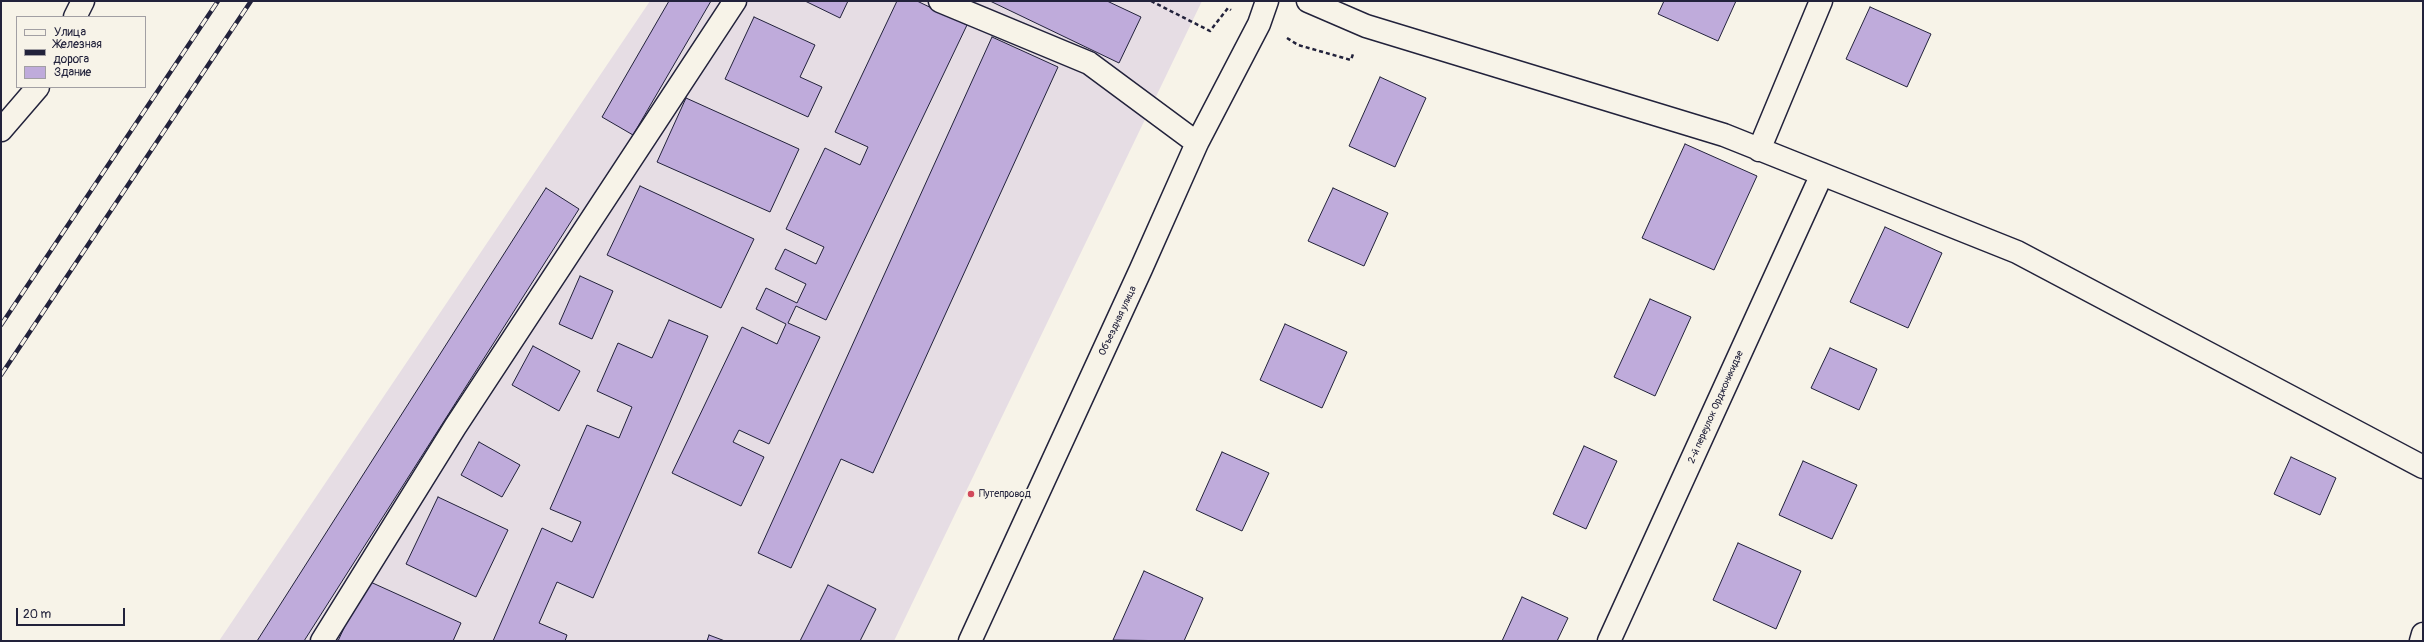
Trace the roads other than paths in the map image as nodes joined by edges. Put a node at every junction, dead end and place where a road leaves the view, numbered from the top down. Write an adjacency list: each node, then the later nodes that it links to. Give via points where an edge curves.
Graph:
1 (83, 1): 7 (street)
2 (734, 1): 15 (street, via 455,427)
3 (940, 1): 10 (street, via 1089,63)
4 (1267, 1): 10 (street, Объездная улица, via 1259,24)
5 (1308, 1): 11 (street, via 1366,26 1724,135)
6 (1821, 1): 11 (street)
7 (76, 16)
8 (37, 88): 9 (street)
9 (1, 130)
10 (1196, 143): 16 (street, Объездная улица)
11 (1759, 150): 12 (street)
12 (1822, 174): 13 (street, via 2017,252); 17 (street, 2-й переулок Орджоникидзе)
13 (2423, 467)
14 (2423, 634): 18 (street)
15 (322, 641)
16 (970, 641)
17 (1609, 641)
18 (2421, 641)

